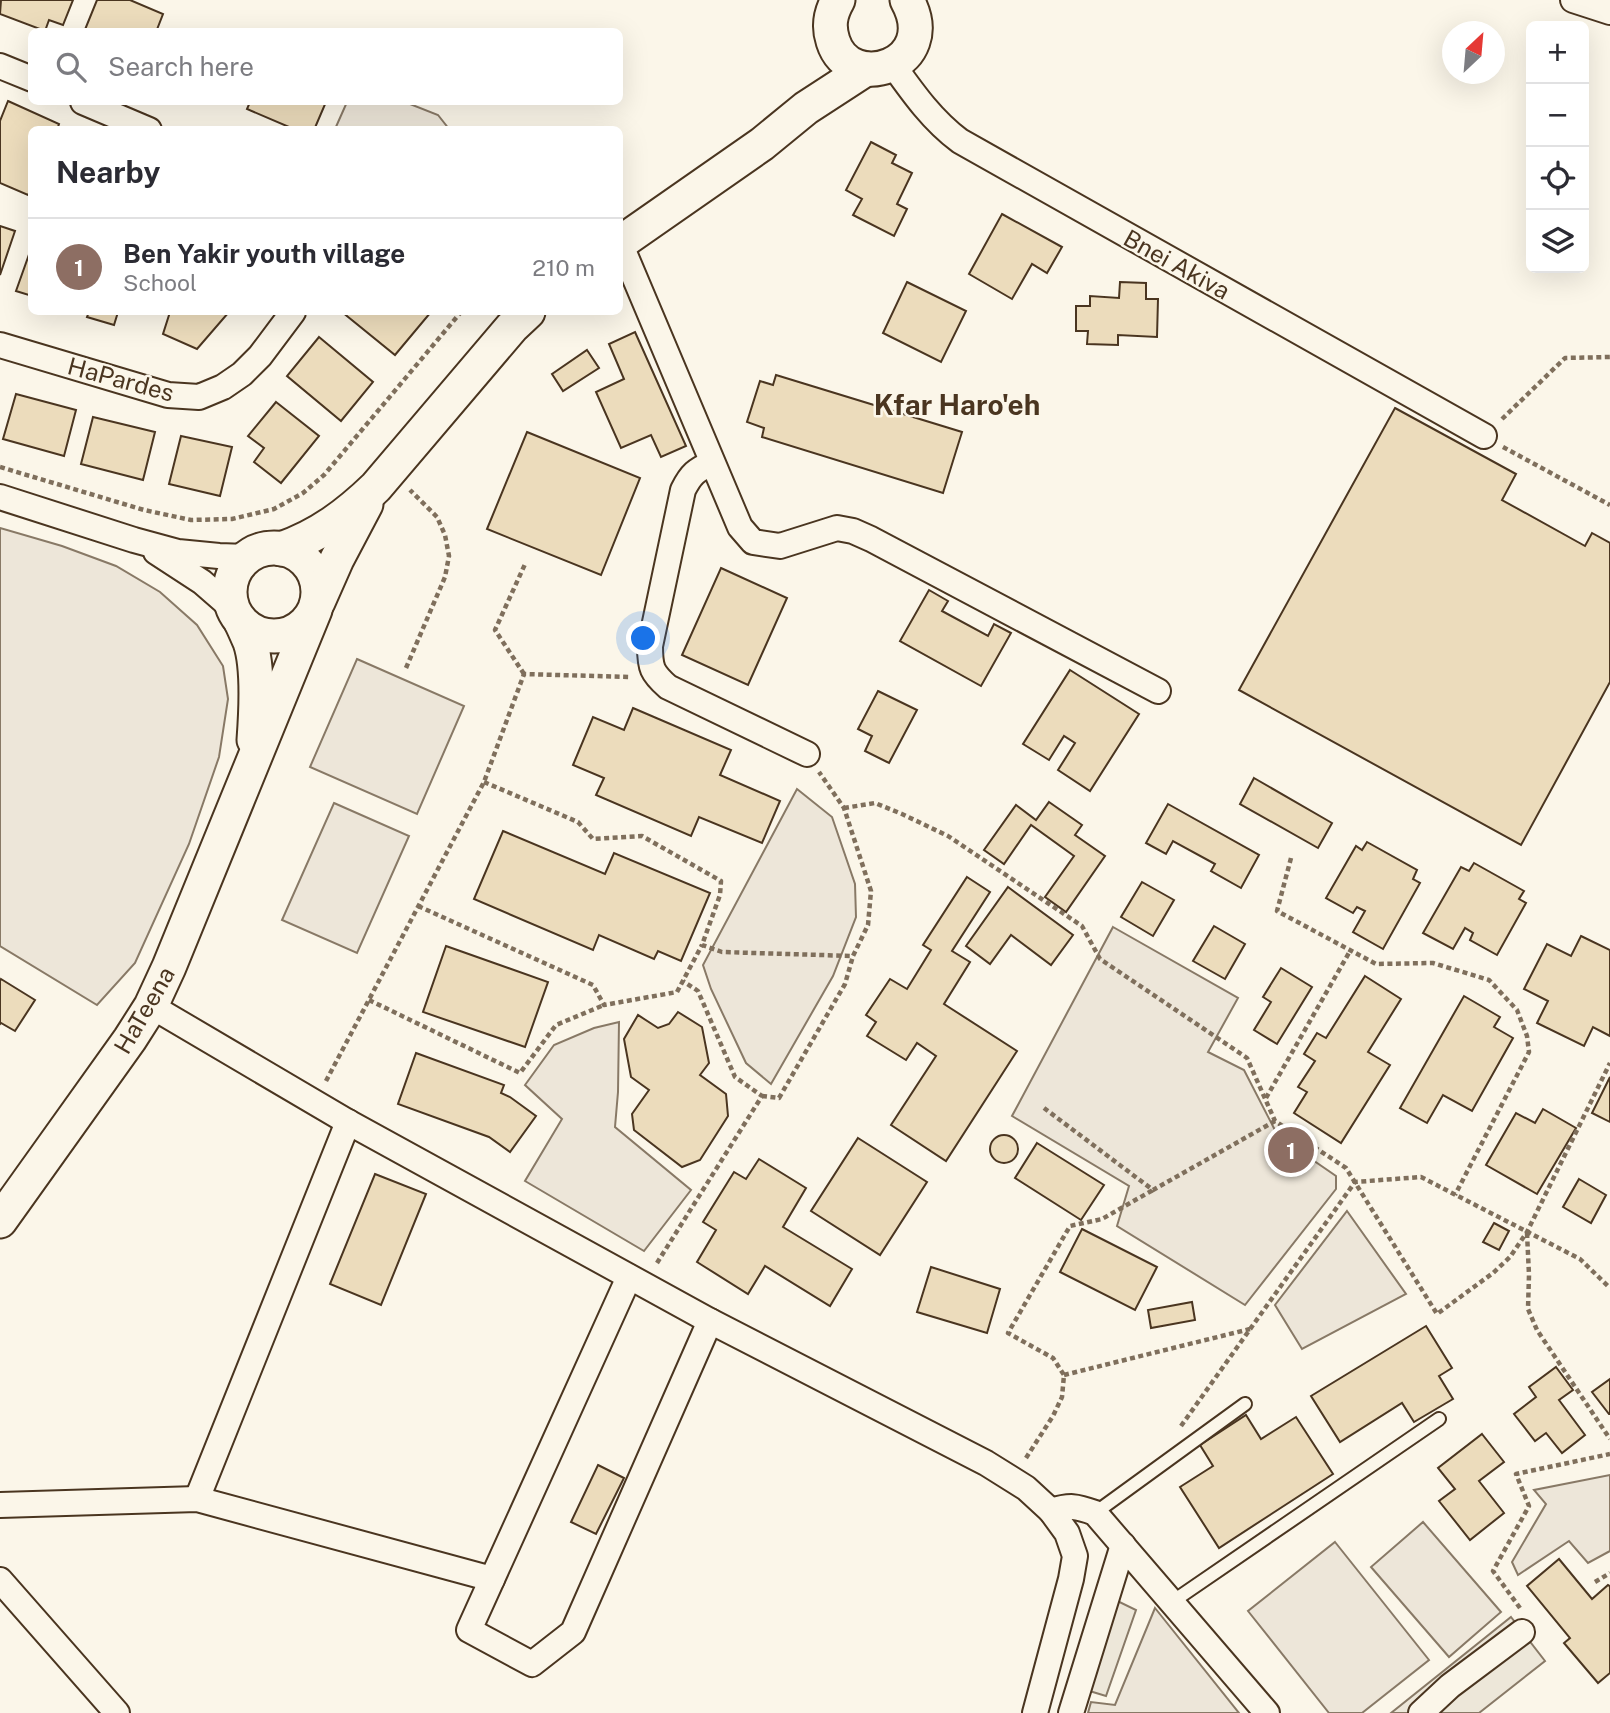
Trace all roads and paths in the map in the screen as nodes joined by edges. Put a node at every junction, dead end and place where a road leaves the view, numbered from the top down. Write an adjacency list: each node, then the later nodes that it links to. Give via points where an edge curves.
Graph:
1 (907, 0): 6 (street, via 914,12 914,40 908,51)
2 (1573, 0): 4 (street)
3 (829, 12): 6 (street, via 834,46 844,59 852,65); 9 (street, via 822,57)
4 (1610, 12)
5 (0, 66): 7 (street)
6 (880, 67): 9 (street, via 837,86); 18 (street, Bnei Akiva, via 960,141)
7 (28, 77)
8 (90, 105): 10 (street)
9 (794, 117): 11 (street)
10 (140, 126)
11 (623, 241)
12 (623, 250): 19 (street)
13 (291, 315): 16 (street, HaPardes, via 242,374 198,397 168,395)
14 (458, 315): 20 (path, via 324,475 274,509 232,519 191,520)
15 (525, 315): 21 (street)
16 (0, 345)
17 (1610, 357): 18 (path, via 1565,358)
18 (1484, 436): 23 (path)
19 (712, 463): 32 (street, via 697,470 683,490 650,646 650,664); 33 (street, via 740,527 753,542 780,546 837,528 853,531)
20 (0, 467)
21 (383, 478): 25 (street, via 339,519); 28 (street, HaTeena, via 337,559); 30 (path, via 437,517 449,556 445,577)
22 (0, 497): 24 (street)
23 (1610, 506)
24 (134, 540): 26 (street, via 178,552); 29 (street, via 202,582)
25 (281, 549): 26 (street, via 260,550); 28 (street, via 301,557 312,568 318,581)
26 (247, 557): 29 (street, via 231,581)
27 (526, 562): 31 (path, via 495,630)
28 (317, 606): 29 (street, via 307,623 281,637 252,631); 35 (street, HaTeena)
29 (237, 616): 35 (street, HaTeena, via 250,643 256,696)
30 (406, 668)
31 (524, 674): 32 (path); 36 (path)
32 (658, 678): 34 (street)
33 (1158, 691)
34 (807, 754): 37 (path)
35 (248, 778): 46 (street, HaTeena)
36 (484, 782): 39 (path); 40 (path, via 578,822 593,839 642,836 721,881)
37 (845, 808): 42 (path, via 871,891 869,925); 49 (path, via 875,803 948,836 1082,926 1100,958 1248,1058)
38 (1291, 858): 41 (path, via 1277,911)
39 (418, 906): 44 (path); 45 (path, via 593,985)
40 (702, 945): 42 (path, via 722,952); 43 (path)
41 (1350, 951): 49 (path); 56 (path, via 1376,964 1433,963 1489,980 1517,1010 1529,1052)
42 (853, 956): 48 (path, via 845,984 779,1098)
43 (683, 981): 45 (path, via 677,992); 48 (path, via 698,991 735,1077)
44 (369, 1000): 45 (path, via 520,1073 556,1025); 50 (path)
45 (604, 1005)
46 (150, 1006): 50 (street); 57 (street, HaTeena)
47 (1610, 1063): 58 (path)
48 (762, 1096): 59 (path)
49 (1266, 1098): 52 (path)
50 (314, 1102): 53 (street)
51 (1044, 1108): 55 (path)
52 (1275, 1121): 54 (path, via 1346,1168); 55 (path)
53 (348, 1122): 59 (street); 70 (street)
54 (1355, 1182): 56 (path, via 1421,1177); 58 (path, via 1437,1314 1510,1258); 62 (path)
55 (1153, 1190): 63 (path, via 1102,1219 1070,1226 1008,1333 1053,1358)
56 (1455, 1195): 58 (path)
57 (0, 1221)
58 (1527, 1232): 60 (path, via 1580,1259); 67 (path, via 1528,1309 1537,1330)
59 (637, 1280): 61 (street); 76 (street)
60 (1610, 1288)
61 (710, 1321): 69 (street); 76 (street, via 573,1632 532,1664 469,1630)
62 (1250, 1329): 63 (path); 66 (path)
63 (1065, 1375): 69 (path, via 1053,1416)
64 (1245, 1404): 73 (lane)
65 (1439, 1419): 79 (lane)
66 (1173, 1436)
67 (1610, 1440)
68 (1610, 1454): 80 (path, via 1516,1474 1529,1506 1493,1572 1529,1619)
69 (1012, 1479): 72 (street)
70 (197, 1499): 71 (street); 76 (street)
71 (0, 1505)
72 (1051, 1511): 73 (street, via 1067,1506); 82 (street, via 1067,1533 1074,1556)
73 (1095, 1513): 74 (street)
74 (1122, 1545): 79 (street); 83 (street)
75 (1610, 1573): 78 (path)
76 (492, 1579)
77 (0, 1580): 81 (street)
78 (1595, 1582)
79 (1172, 1602): 84 (street)
80 (1522, 1632): 85 (street)
81 (117, 1713)
82 (1035, 1713)
83 (1071, 1713)
84 (1267, 1713)
85 (1421, 1713)

